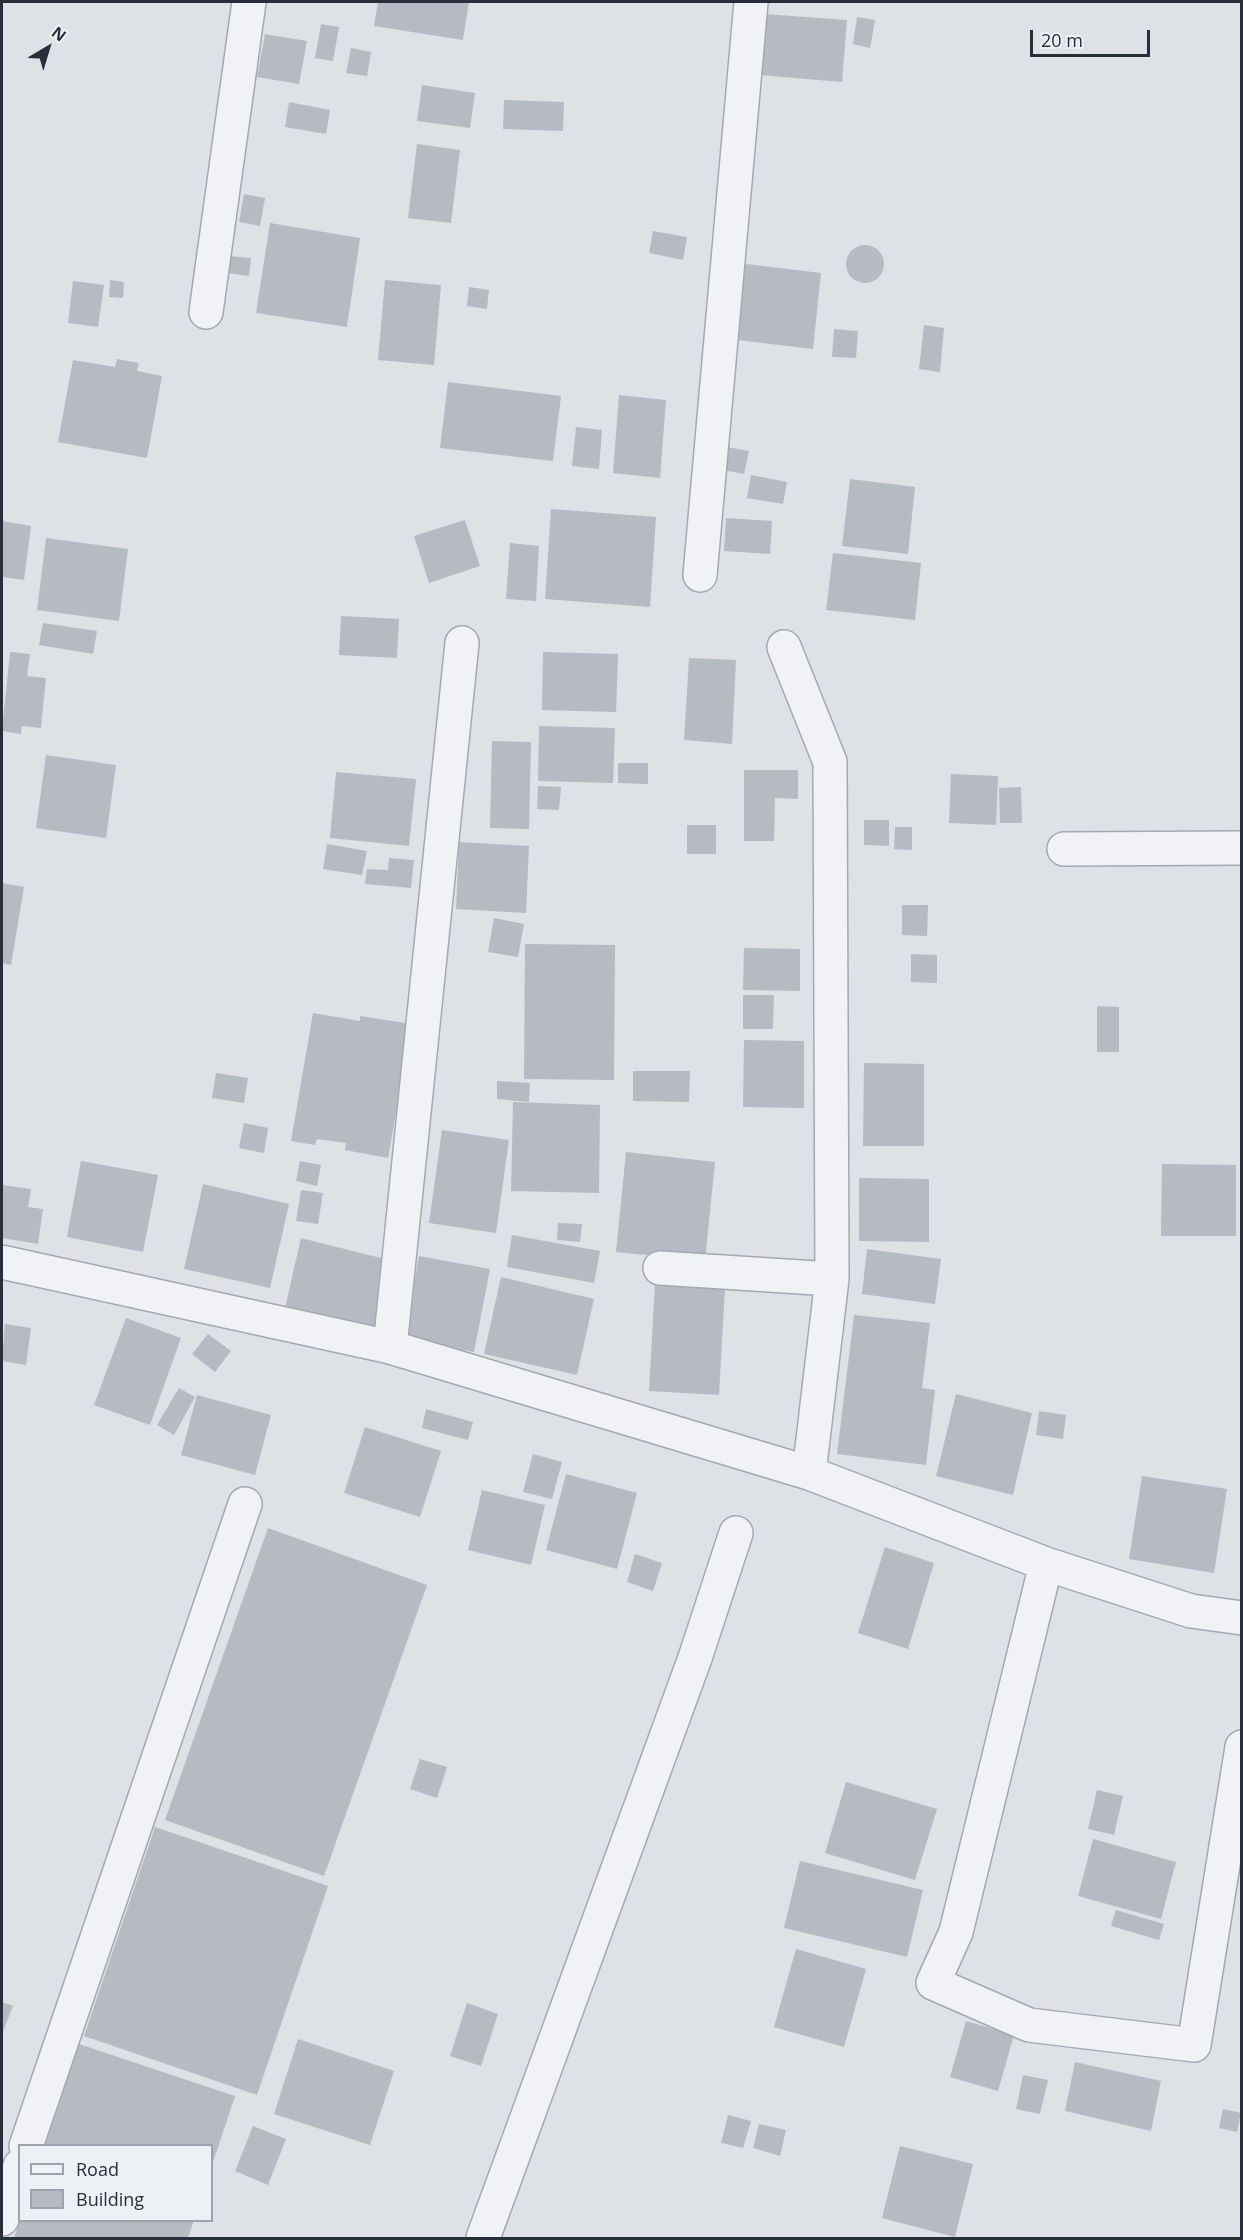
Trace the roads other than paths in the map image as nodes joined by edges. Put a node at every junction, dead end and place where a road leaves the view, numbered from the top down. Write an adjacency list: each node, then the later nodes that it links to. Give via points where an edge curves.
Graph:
1 (249, 2): 3 (street)
2 (751, 2): 4 (street)
3 (206, 312)
4 (700, 575)
5 (462, 643): 12 (street)
6 (784, 647): 11 (street, via 830,762)
7 (1242, 848): 8 (street)
8 (1064, 849)
9 (2, 1262): 12 (street)
10 (660, 1268): 11 (street)
11 (832, 1279): 13 (street)
12 (390, 1347): 13 (street)
13 (809, 1473): 16 (street)
14 (245, 1504): 19 (street)
15 (736, 1533): 22 (street, via 695,1658)
16 (1046, 1564): 17 (street, via 1191,1611); 18 (street, via 956,1932 933,1983 1029,2025 1194,2045)
17 (1242, 1618)
18 (1242, 1747)
19 (27, 2144)
20 (18, 2172): 21 (street)
21 (2, 2219)
22 (483, 2238)

